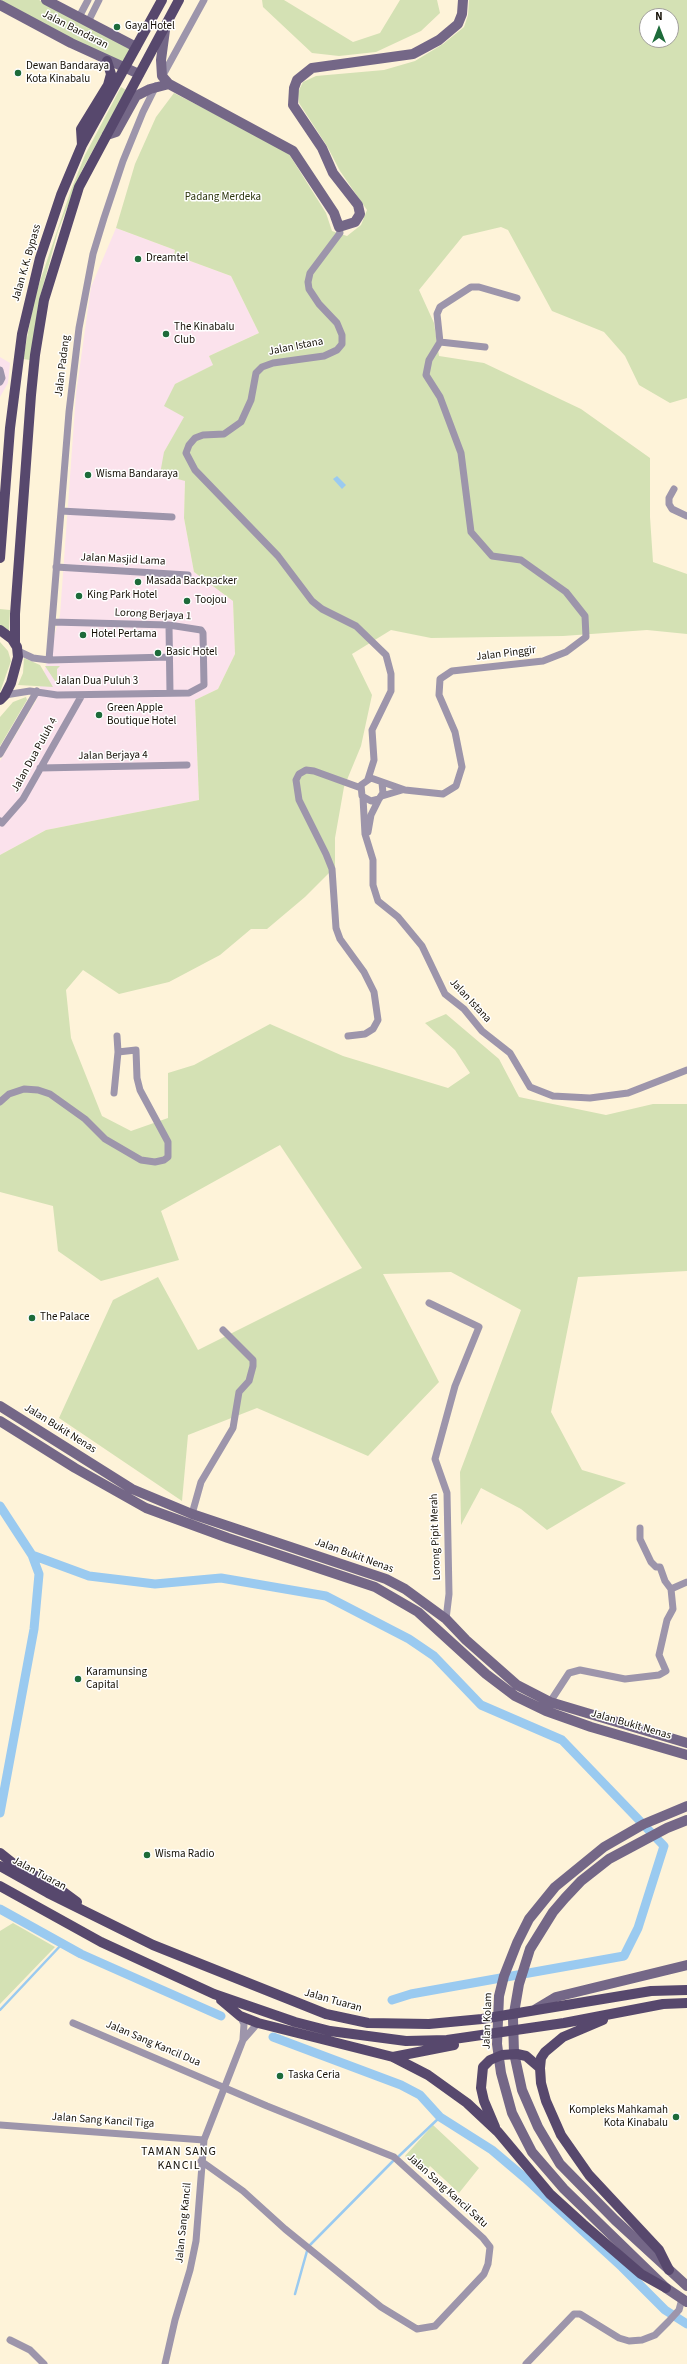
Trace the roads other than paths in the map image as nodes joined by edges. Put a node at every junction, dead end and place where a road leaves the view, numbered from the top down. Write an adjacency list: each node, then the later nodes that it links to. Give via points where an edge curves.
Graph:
1 (46, 0): 9 (main road, Jalan Bandaran)
2 (88, 0): 9 (street)
3 (99, 0): 9 (street)
4 (162, 0): 11 (main road, Jalan K.K. Bypass)
5 (179, 0): 10 (main road)
6 (204, 0): 15 (street, Jalan Padang)
7 (463, 0): 20 (main road, via 458,24 439,40 413,54 312,68 297,80 293,105 322,148 334,173 358,205 360,214 355,222)
8 (0, 5): 12 (main road, Jalan Bandaran)
9 (83, 19): 11 (main road, Jalan Bandaran)
10 (167, 23): 14 (main road); 15 (main road, via 160,60)
11 (136, 47): 13 (main road, Jalan K.K. Bypass)
12 (107, 60): 13 (main road, Jalan Bandaran); 19 (main road, via 111,74 108,85 81,129)
13 (126, 67): 14 (main road, Jalan Bandaran); 19 (main road, Jalan K.K. Bypass)
14 (139, 74): 18 (main road)
15 (162, 76): 16 (main road); 17 (street, Jalan Padang)
16 (169, 84): 17 (main road); 20 (main road, via 293,151 334,213)
17 (155, 88): 18 (main road, via 136,96 116,132); 27 (street, Jalan Padang, via 142,112 123,161 93,254 79,328)
18 (106, 135): 36 (main road, via 79,187 43,307 31,395 15,614)
19 (82, 145): 30 (main road, Jalan K.K. Bypass, via 40,258 26,312 10,428)
20 (339, 227): 45 (street, Jalan Istana, via 340,233 310,273 308,282 309,289 319,304 338,324 342,344 337,350 324,356 272,362 262,367 256,373 251,400 241,422 224,434 195,438 186,453 195,470 278,556 312,601 322,609 356,626 386,656 391,674 391,691 372,730)
21 (517, 298): 22 (street, via 479,286 466,288 438,310)
22 (439, 343): 23 (street); 51 (street, Jalan Pinggir, via 429,360 426,375 440,397 461,453 471,532 492,556 521,560 566,592 585,616 586,637 566,652 543,661 452,672 440,679 439,695 455,732 462,767 456,786 443,794)
23 (485, 347)
24 (0, 370): 25 (street)
25 (0, 382)
26 (674, 489): 28 (street, via 669,504 672,509)
27 (61, 511): 29 (street); 31 (street, Jalan Padang)
28 (687, 516)
29 (172, 517)
30 (0, 558)
31 (56, 567): 32 (street, Jalan Masjid Lama); 33 (street, Jalan Padang)
32 (188, 575)
33 (52, 622): 34 (street, Lorong Berjaya 1); 38 (street, Jalan Padang)
34 (169, 625): 37 (street); 41 (street, Lorong Berjaya 1, via 197,629 204,633 205,680 200,689)
35 (0, 630): 36 (main road, via 9,636)
36 (16, 648): 38 (street, via 33,658); 43 (main road, via 14,674)
37 (169, 658): 38 (street); 40 (street)
38 (49, 660)
39 (37, 691): 42 (street, Jalan Dua Puluh 3, via 57,695); 43 (street, Jalan Dua Puluh 3); 44 (street)
40 (170, 693): 41 (street, Jalan Dua Puluh 3); 42 (street, Jalan Dua Puluh 3)
41 (189, 693)
42 (82, 695): 47 (street, Jalan Dua Puluh 4)
43 (2, 698)
44 (0, 754)
45 (374, 760): 48 (street, Jalan Istana); 49 (street)
46 (187, 765): 47 (street, Jalan Berjaya 4)
47 (40, 768): 54 (street, Jalan Dua Puluh 4, via 24,799)
48 (368, 779): 49 (street, via 374,778); 50 (street)
49 (381, 783): 51 (street, Jalan Pinggir); 53 (street, via 384,790)
50 (361, 788): 52 (street); 57 (street, via 306,770 299,774 296,780 299,800 332,869 336,928 374,992 378,1020 373,1029 365,1034)
51 (405, 790): 53 (street, Jalan Pinggir)
52 (363, 798): 53 (street, via 371,801); 55 (street, Jalan Istana)
53 (380, 798): 55 (street, via 371,815)
54 (1, 822)
55 (367, 838): 59 (street, Jalan Istana, via 373,860 374,894 378,901 398,917 422,946 445,994 464,1009 482,1031 510,1053 530,1088 553,1096 590,1098 628,1093)
56 (117, 1036): 58 (street)
57 (348, 1036)
58 (118, 1052): 60 (street); 61 (street, via 136,1050 140,1090 168,1142 168,1157 164,1160 141,1160 105,1139 85,1119 50,1094 24,1089 9,1094)
59 (687, 1070)
60 (114, 1093)
61 (0, 1102)
62 (430, 1302): 70 (street, Lorong Pipit Merah, via 479,1327 455,1386 435,1459 447,1492 449,1594)
63 (223, 1330): 66 (street, via 253,1360 253,1366 249,1381 239,1392 233,1428 201,1482)
64 (0, 1406): 66 (main road, Jalan Bukit Nenas, via 132,1489)
65 (0, 1420): 73 (main road, Jalan Bukit Nenas, via 75,1468 146,1508 376,1587 418,1612 486,1674 515,1696 546,1711 592,1727)
66 (192, 1514): 70 (main road, Jalan Bukit Nenas, via 386,1579 405,1589)
67 (640, 1528): 69 (street, via 640,1539 652,1565 660,1567)
68 (687, 1582): 69 (street)
69 (671, 1589): 71 (street, via 673,1609 667,1620 659,1655 666,1671 658,1675 625,1679 580,1670 569,1673)
70 (446, 1619): 71 (main road, Jalan Bukit Nenas, via 517,1685)
71 (550, 1702): 72 (main road, Jalan Bukit Nenas)
72 (687, 1743)
73 (669, 1749): 74 (main road, Jalan Bukit Nenas); 75 (main road)
74 (687, 1755)
75 (687, 1762)
76 (687, 1800): 77 (main road)
77 (683, 1808): 105 (main road, Jalan Kolam, via 644,1824 604,1847 555,1887 529,1919 517,1942 500,1996 497,2044 501,2073 512,2113 532,2152 564,2189)
78 (687, 1820): 80 (main road)
79 (687, 1827): 80 (main road)
80 (667, 1828): 103 (main road, via 601,1865 581,1881 553,1912 530,1949 523,1967 513,2019 514,2052 522,2090 538,2127 560,2164)
81 (0, 1853): 84 (main road, via 15,1865 58,1888)
82 (0, 1866): 84 (main road, Jalan Tuaran)
83 (3, 1888): 87 (main road, via 101,1942)
84 (91, 1913): 89 (main road, Jalan Tuaran, via 153,1946 326,2014 368,2023 429,2024 482,2019)
85 (687, 1965): 89 (main road, via 556,1997)
86 (687, 1990): 89 (main road, Jalan Tuaran, via 652,1991)
87 (214, 1994): 91 (main road); 94 (main road, via 294,2022 330,2031 406,2041 447,2040)
88 (687, 2003): 90 (main road, via 663,2004)
89 (536, 2009)
90 (624, 2011): 94 (main road); 97 (main road, via 563,2037 545,2052)
91 (240, 2016): 93 (main road); 95 (street, via 244,2024)
92 (73, 2023): 98 (street, Jalan Sang Kancil Dua)
93 (258, 2023): 95 (street); 96 (main road)
94 (564, 2023): 96 (main road)
95 (243, 2040): 98 (street, Jalan Sang Kancil)
96 (393, 2057): 100 (main road, via 454,2093)
97 (540, 2068): 100 (main road, via 526,2056 517,2054 502,2055 490,2060 483,2067 481,2088 484,2101); 103 (main road, via 546,2101 561,2135 589,2175 659,2250)
98 (224, 2087): 101 (street, Jalan Sang Kancil); 102 (street, Jalan Sang Kancil Satu, via 394,2157 483,2238 490,2247 488,2264 484,2274 435,2326 417,2329 381,2307 285,2229 243,2191)
99 (0, 2125): 101 (street, Jalan Sang Kancil Tiga)
100 (498, 2132): 105 (main road, via 550,2194 640,2274)
101 (204, 2140): 102 (street, Jalan Sang Kancil)
102 (201, 2161): 109 (street, Jalan Sang Kancil, via 196,2241)
103 (669, 2270): 104 (main road)
104 (687, 2286)
105 (666, 2288): 106 (main road, Jalan Kolam)
106 (684, 2300): 110 (street, via 655,2335 642,2340 629,2341 580,2314 574,2314)
107 (10, 2340): 108 (street, via 30,2350)
108 (44, 2364)
109 (165, 2364)
110 (526, 2364)

